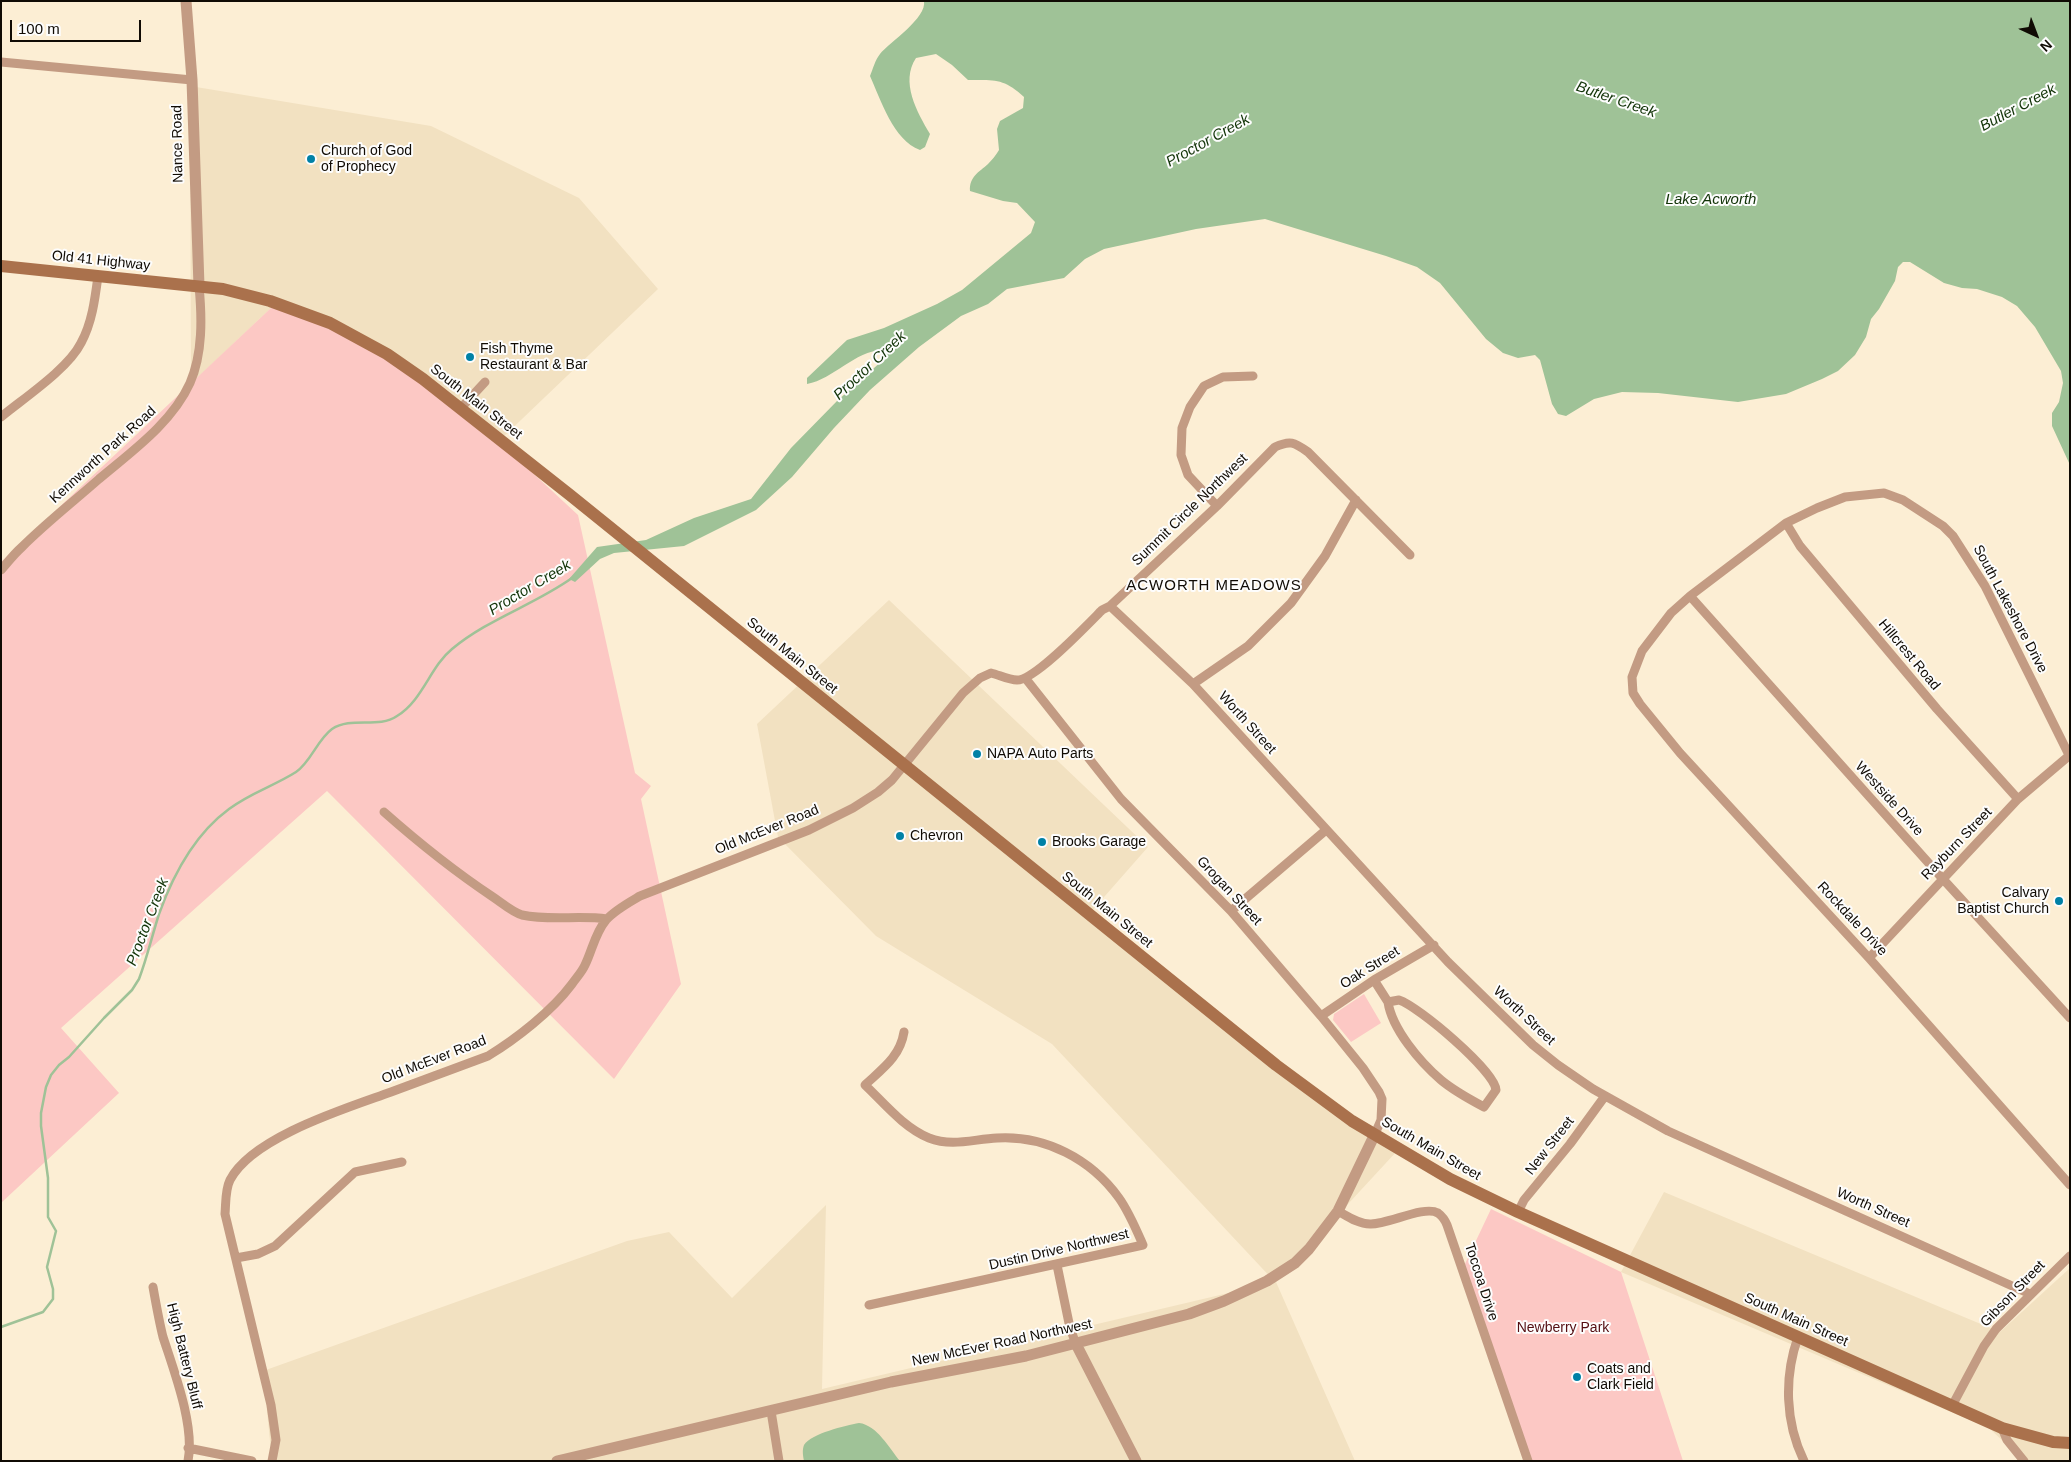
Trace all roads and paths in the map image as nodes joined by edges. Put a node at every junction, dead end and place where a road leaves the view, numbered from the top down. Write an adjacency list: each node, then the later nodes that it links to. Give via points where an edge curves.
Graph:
1 (186, 1): 3 (street, Nance Road)
2 (1, 62): 3 (street)
3 (192, 80): 6 (street, Nance Road)
4 (1, 266): 5 (main road, Old 41 Highway)
5 (98, 276): 6 (main road, Old 41 Highway); 10 (street, via 92,314 81,344 69,360)
6 (199, 286): 9 (main road, South Main Street, via 256,297 347,331 387,354); 15 (street, Kennworth Park Road, via 201,311 196,358 189,384 176,406 159,426 22,546)
7 (1253, 376): 12 (street, via 1222,377 1204,386 1190,407 1182,428 1181,455 1188,474)
8 (485, 382): 9 (street)
9 (460, 409): 22 (main road, South Main Street)
10 (1, 417)
11 (1356, 500): 12 (street, Summit Circle Northwest, via 1308,452 1286,442 1275,447); 14 (street, Summit Circle Northwest); 20 (street, via 1325,556 1291,603 1248,646)
12 (1217, 506): 17 (street, Summit Circle Northwest)
13 (1786, 523): 16 (street, South Lakeshore Drive); 21 (street, South Lakeshore Drive, via 1845,497 1884,492 1903,500 1943,526 1985,586); 23 (street, Hillcrest Road, via 1806,553 1937,709)
14 (1410, 555)
15 (1, 570)
16 (1690, 596): 18 (street, South Lakeshore Drive, via 1671,613 1642,651); 26 (street, Westside Drive)
17 (1110, 606): 19 (street, Summit Circle Northwest); 20 (street, Worth Street)
18 (1637, 665): 30 (street, Rockdale Drive, via 1632,677 1633,693 1654,722)
19 (1026, 679): 22 (street, Old McEver Road, via 1016,681 994,674 980,678 963,693); 27 (street, Grogan Street, via 1121,799)
20 (1193, 684): 25 (street, Worth Street)
21 (2069, 755): 23 (street, Rayburn Street)
22 (904, 766): 28 (street, Old McEver Road, via 878,792 853,808 809,830 640,896 620,907); 37 (main road, South Main Street, via 1276,1065)
23 (2018, 799): 26 (street, Rayburn Street)
24 (384, 812): 28 (street, via 423,848 521,914)
25 (1326, 830): 27 (street); 29 (street, Worth Street)
26 (1942, 878): 30 (street, Rayburn Street); 34 (street, Westside Drive)
27 (1231, 911): 33 (street, Grogan Street)
28 (607, 920): 43 (street, Old McEver Road, via 584,968 571,986 503,1047 488,1056 334,1113 272,1142 248,1158 229,1181 226,1193 225,1214)
29 (1434, 945): 31 (street, Oak Street); 36 (street, Worth Street, via 1533,1045)
30 (1869, 958): 39 (street, Rockdale Drive)
31 (1374, 980): 32 (street); 33 (street, Oak Street)
32 (1388, 1002): 32 (street, via 1395,1025 1427,1066 1456,1091 1484,1107 1496,1090 1485,1071 1414,1007 1399,1000)
33 (1321, 1016): 37 (street, Grogan Street, via 1379,1092 1383,1113)
34 (2070, 1018)
35 (904, 1032): 44 (street, Dustin Drive Northwest, via 895,1057 865,1085 902,1120 929,1138 942,1141 955,1143 1017,1138 1043,1143 1068,1153 1093,1170 1125,1207 1143,1245)
36 (1605, 1096): 41 (street, New Street); 46 (street, Worth Street, via 1668,1131)
37 (1375, 1134): 40 (street, New McEver Road Northwest); 41 (main road, South Main Street, via 1450,1179)
38 (402, 1162): 43 (street, via 355,1172 275,1246 258,1254)
39 (2070, 1185)
40 (1338, 1211): 49 (street, New McEver Road Northwest, via 1295,1263 1267,1281 1189,1314); 61 (street, Toccoa Drive, via 1369,1224 1427,1211 1436,1212 1443,1218)
41 (1518, 1212): 48 (main road, South Main Street)
42 (2070, 1256): 46 (street, Gibson Street)
43 (236, 1258): 57 (street, Old McEver Road, via 271,1405 276,1440)
44 (1057, 1265): 47 (street, Dustin Drive Northwest); 49 (street)
45 (153, 1287): 54 (street, High Battery Bluff, via 163,1335 179,1382)
46 (2030, 1294): 50 (street, Gibson Street, via 1984,1346)
47 (869, 1305)
48 (1798, 1337): 50 (main road, South Main Street); 62 (street, via 1790,1368 1788,1404 1795,1439)
49 (1076, 1344): 51 (street, New McEver Road Northwest, via 891,1382); 60 (street)
50 (1952, 1406): 52 (main road, South Main Street)
51 (771, 1411): 58 (street, New McEver Road Northwest); 59 (street)
52 (2002, 1428): 53 (main road, South Main Street); 63 (street)
53 (2070, 1444)
54 (188, 1448): 55 (street, High Battery Bluff); 56 (street)
55 (188, 1461)
56 (252, 1461)
57 (272, 1461)
58 (557, 1461)
59 (779, 1461)
60 (1136, 1461)
61 (1528, 1461)
62 (1804, 1461)
63 (2024, 1461)

